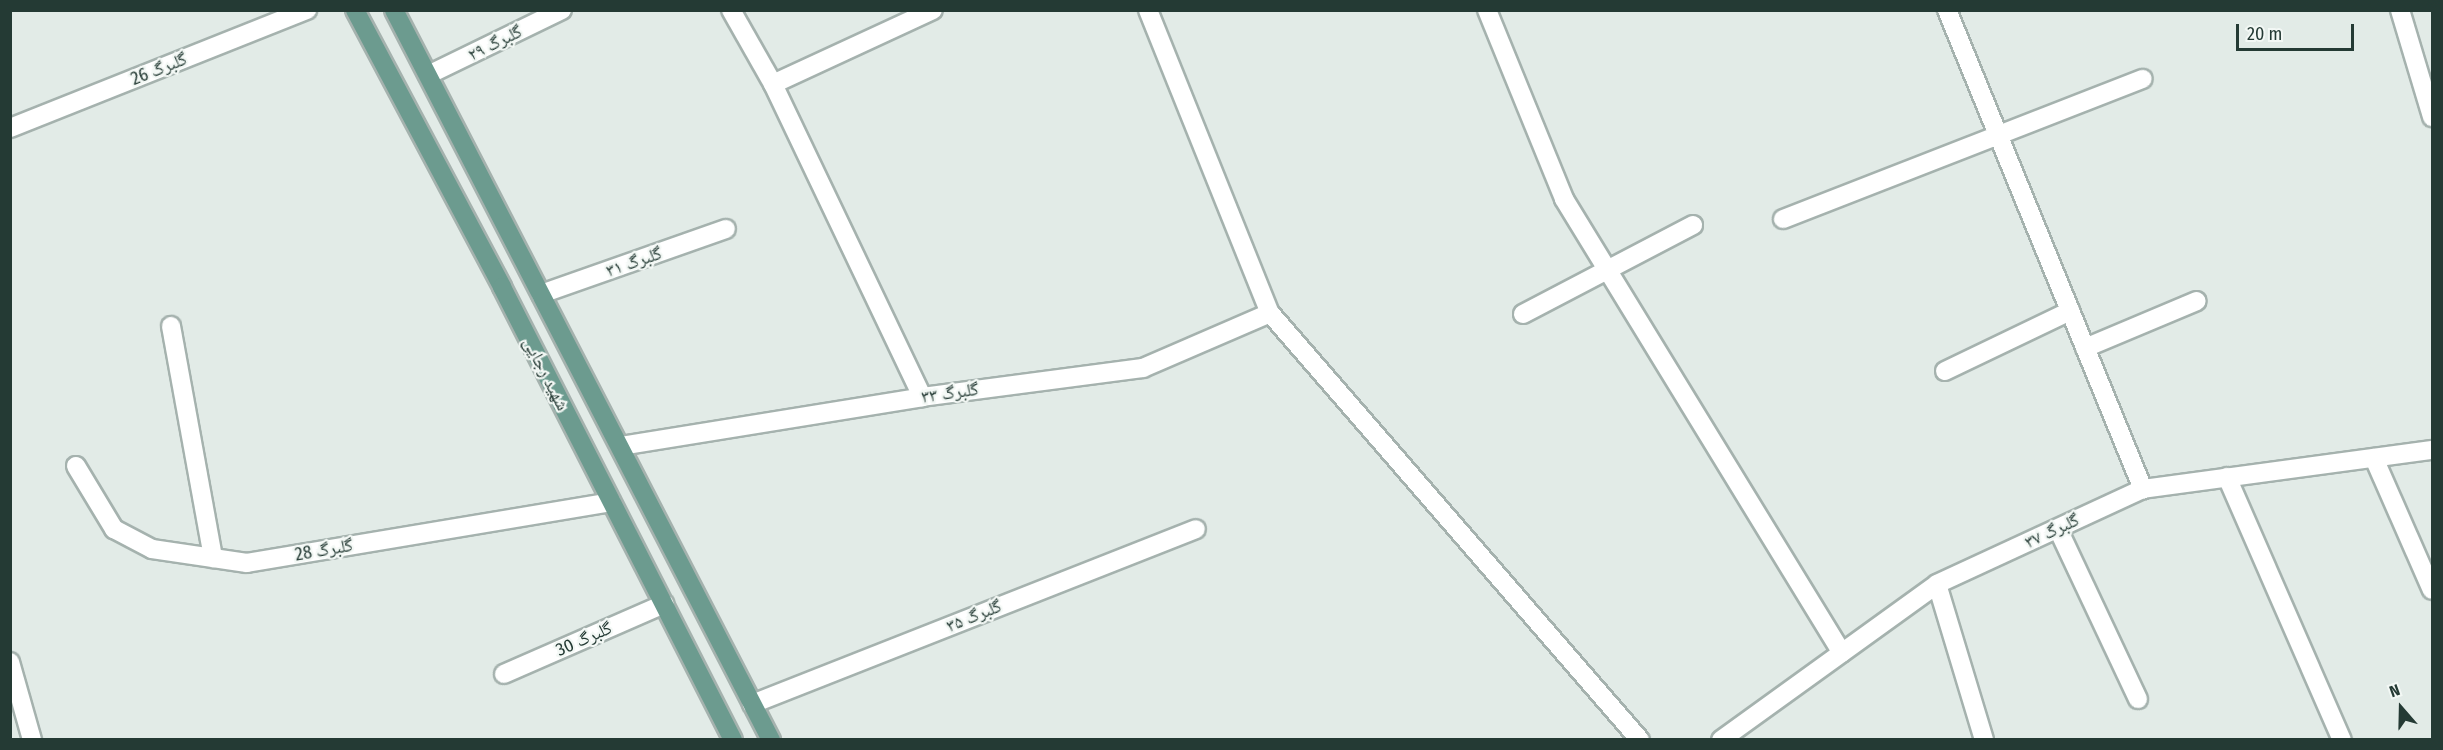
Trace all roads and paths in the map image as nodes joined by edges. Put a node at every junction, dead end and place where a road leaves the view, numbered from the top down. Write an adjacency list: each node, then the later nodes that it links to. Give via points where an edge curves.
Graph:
1 (306, 10): 15 (street, گلبرگ 26)
2 (355, 10): 36 (main road, شهید رجایی)
3 (394, 10): 11 (main road, شهید رجایی)
4 (561, 10): 11 (street, گلبرگ ۲۹)
5 (731, 10): 13 (street)
6 (933, 10): 13 (street)
7 (1148, 10): 24 (street)
8 (1487, 10): 20 (street, via 1564,200)
9 (1947, 10): 16 (street)
10 (2400, 10): 14 (street)
11 (428, 75): 21 (main road, شهید رجایی)
12 (2143, 79): 16 (street)
13 (773, 84): 29 (street)
14 (2433, 117)
15 (10, 128)
16 (2000, 138): 17 (street); 23 (street)
17 (1783, 219)
18 (1693, 225): 20 (street)
19 (726, 229): 21 (street, گلبرگ ۳۱)
20 (1606, 269): 25 (street); 43 (street)
21 (541, 294): 30 (main road, شهید رجایی)
22 (2197, 301): 27 (street)
23 (2070, 311): 27 (street); 28 (street)
24 (1270, 313): 29 (street, گلبرگ ۳۳, via 1143,368); 52 (street)
25 (1523, 314)
26 (171, 326): 39 (street)
27 (2085, 348): 35 (street)
28 (1946, 371)
29 (922, 397): 30 (street, گلبرگ ۳۳)
30 (621, 446): 47 (main road, شهید رجایی)
31 (2433, 450): 32 (street, گلبرگ ۳۷)
32 (2374, 458): 34 (street, گلبرگ ۳۷); 41 (street)
33 (76, 466): 39 (street, گلبرگ 28, via 114,529 152,549)
34 (2227, 477): 35 (street, گلبرگ ۳۷); 54 (street)
35 (2143, 489): 38 (street, گلبرگ ۳۷)
36 (611, 502): 39 (street, گلبرگ 28, via 247,563); 42 (main road, شهید رجایی)
37 (1196, 529): 47 (street, گلبرگ ۳۵)
38 (2058, 529): 40 (street, گلبرگ ۳۷); 46 (street)
39 (213, 558)
40 (1937, 584): 43 (street, گلبرگ ۳۷); 53 (street)
41 (2433, 590)
42 (664, 604): 45 (street, گلبرگ 30); 50 (main road, شهید رجایی)
43 (1842, 653): 48 (street, گلبرگ ۳۷)
44 (10, 662): 49 (street)
45 (504, 674)
46 (2138, 699)
47 (752, 704): 51 (main road, شهید رجایی)
48 (1725, 739)
49 (32, 740)
50 (733, 740)
51 (771, 740)
52 (1640, 740)
53 (1984, 740)
54 (2342, 740)

